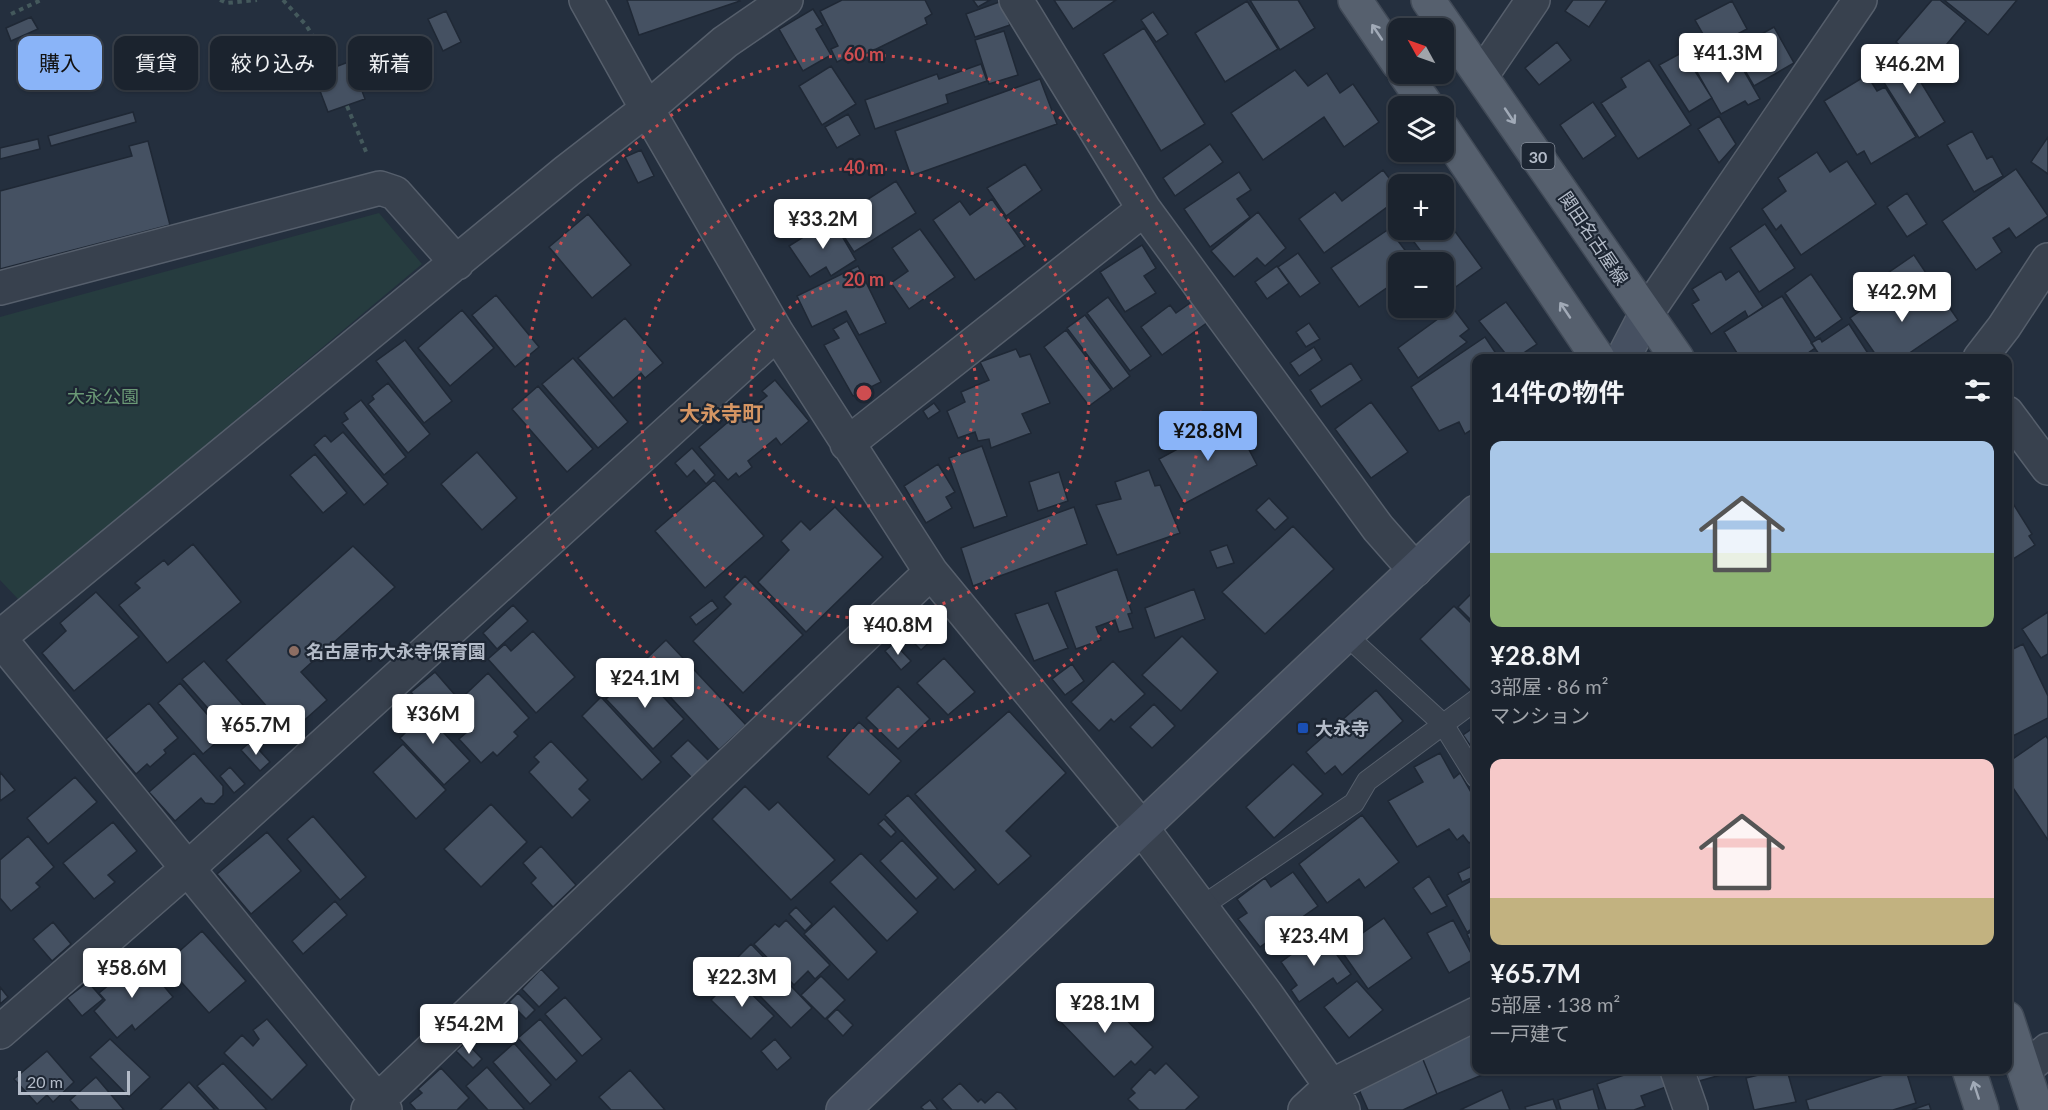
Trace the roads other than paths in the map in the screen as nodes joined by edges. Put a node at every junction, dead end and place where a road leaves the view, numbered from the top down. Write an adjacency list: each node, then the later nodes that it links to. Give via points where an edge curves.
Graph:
1 (586, 0): 10 (street)
2 (786, 0): 10 (street, via 725,42)
3 (1016, 0): 12 (street)
4 (1355, 0): 8 (main road, one-way to 4)
5 (1428, 0): 9 (main road, 関田名古屋線 / 30)
6 (1533, 0): 9 (street)
7 (1860, 0): 16 (street)
8 (1388, 48)
9 (1482, 75): 16 (main road, 関田名古屋線 / 30, one-way to 16)
10 (647, 109): 14 (street); 17 (street)
11 (1454, 145): 18 (main road, one-way to 11)
12 (1144, 209): 23 (street); 26 (street, via 1378,528)
13 (2048, 260): 21 (street)
14 (457, 262): 15 (street, via 395,192 380,188); 29 (street)
15 (0, 288)
16 (1646, 314): 19 (street); 20 (main road, 関田名古屋線 / 30)
17 (777, 333): 23 (street); 34 (street)
18 (1595, 354)
19 (1625, 354)
20 (1674, 354)
21 (1983, 354)
22 (2012, 420): 24 (street)
23 (847, 444): 27 (street)
24 (2048, 468)
25 (1472, 516): 26 (street)
26 (1415, 570): 28 (street)
27 (930, 572): 33 (street); 43 (street)
28 (1346, 635): 31 (lane); 33 (street)
29 (0, 638): 34 (street)
30 (1472, 703): 31 (lane)
31 (1443, 724): 32 (lane); 35 (lane, via 1367,781 1354,803)
32 (1472, 771)
33 (1141, 827): 35 (street); 44 (street)
34 (188, 868): 38 (street); 43 (street)
35 (1202, 907): 42 (street)
36 (1472, 1016): 42 (street)
37 (2012, 1025): 39 (main road)
38 (0, 1032)
39 (2036, 1060): 48 (main road)
40 (1678, 1074): 46 (street)
41 (1970, 1074): 47 (main road, one-way to 41)
42 (1337, 1098): 45 (street)
43 (377, 1107)
44 (843, 1110)
45 (1305, 1110)
46 (1691, 1110)
47 (1982, 1110)
48 (2037, 1110)

